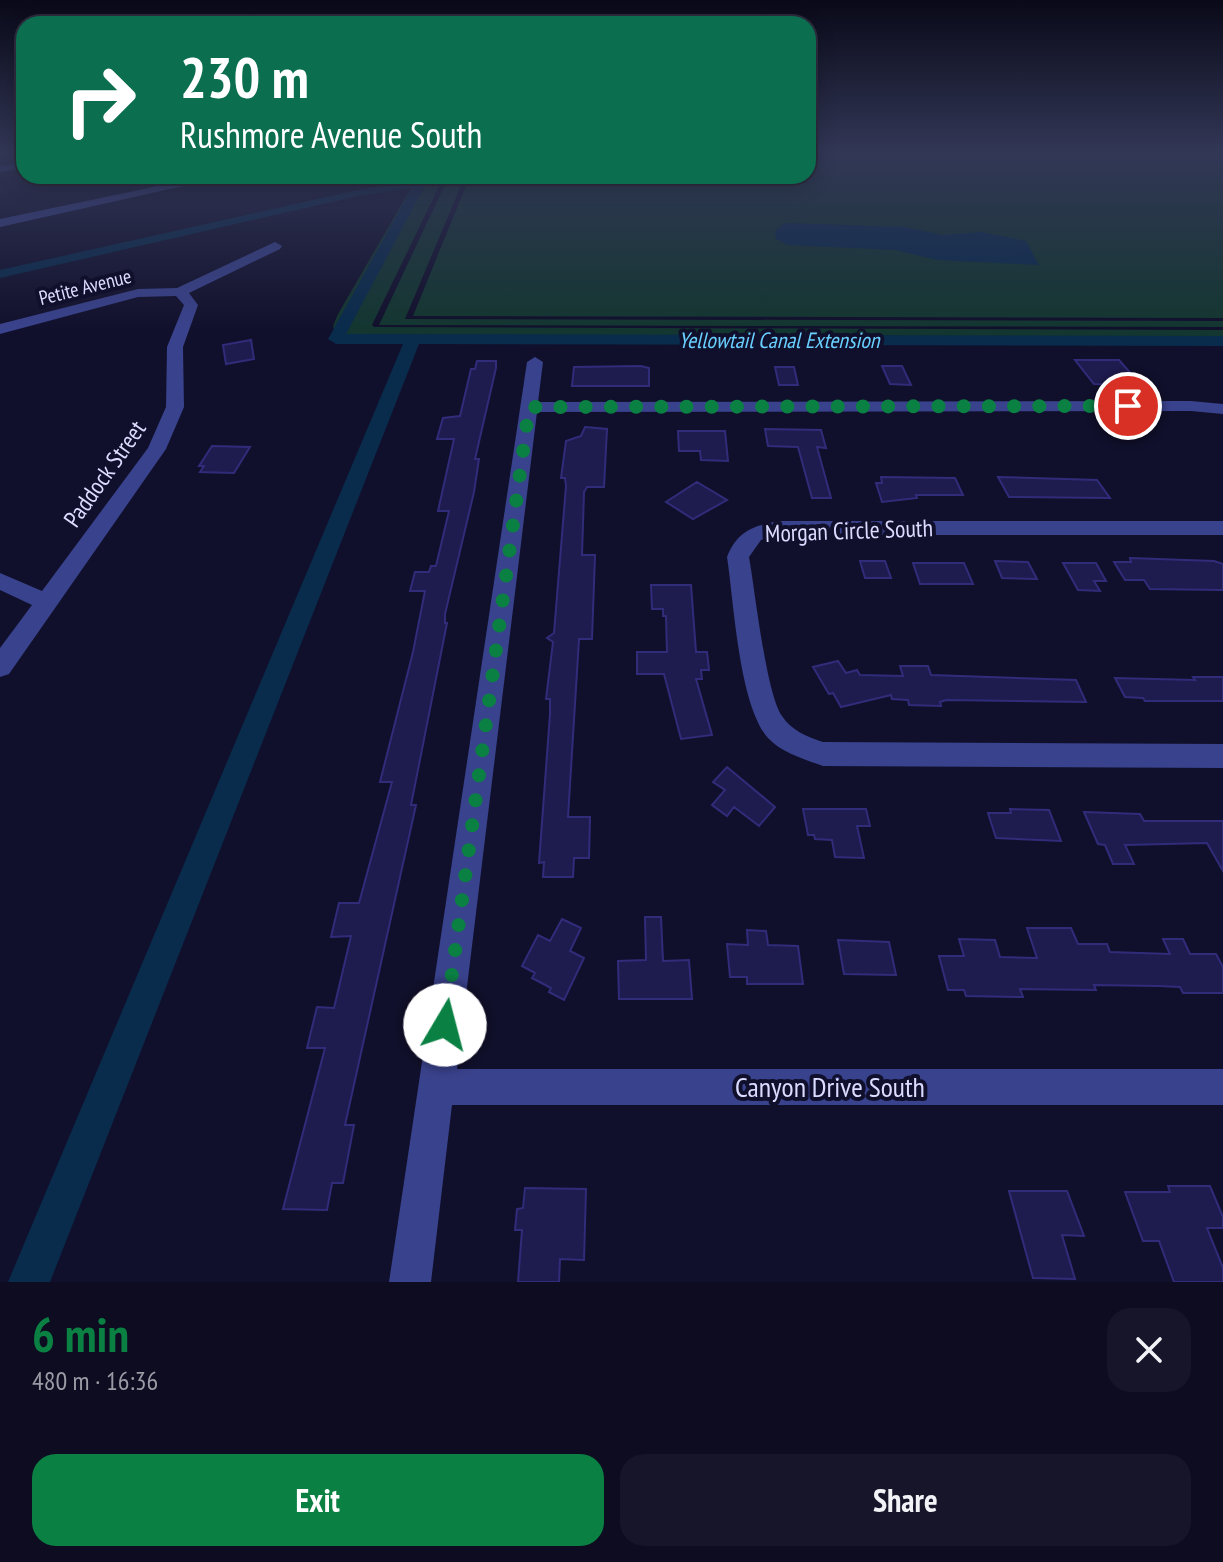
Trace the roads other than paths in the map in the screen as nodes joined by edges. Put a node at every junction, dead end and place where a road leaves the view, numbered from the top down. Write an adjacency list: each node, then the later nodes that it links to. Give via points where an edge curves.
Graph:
1 (57, 211): 2 (street)
2 (0, 223)
3 (275, 246): 4 (street)
4 (180, 292): 5 (street, Petite Avenue, via 138,293); 11 (street, Paddock Street, via 191,305 175,347 176,396 170,424)
5 (0, 329)
6 (535, 362): 7 (street)
7 (529, 407): 8 (street); 14 (street)
8 (1223, 409)
9 (1223, 528): 13 (street, Morgan Circle South, via 780,528 757,531 743,541 738,557 761,699 768,720 791,744 823,754)
10 (0, 581): 11 (street)
11 (45, 602): 12 (street, Paddock Street)
12 (0, 667)
13 (1223, 756)
14 (436, 1087): 15 (street, Canyon Drive South); 16 (street)
15 (1223, 1087)
16 (410, 1282)

